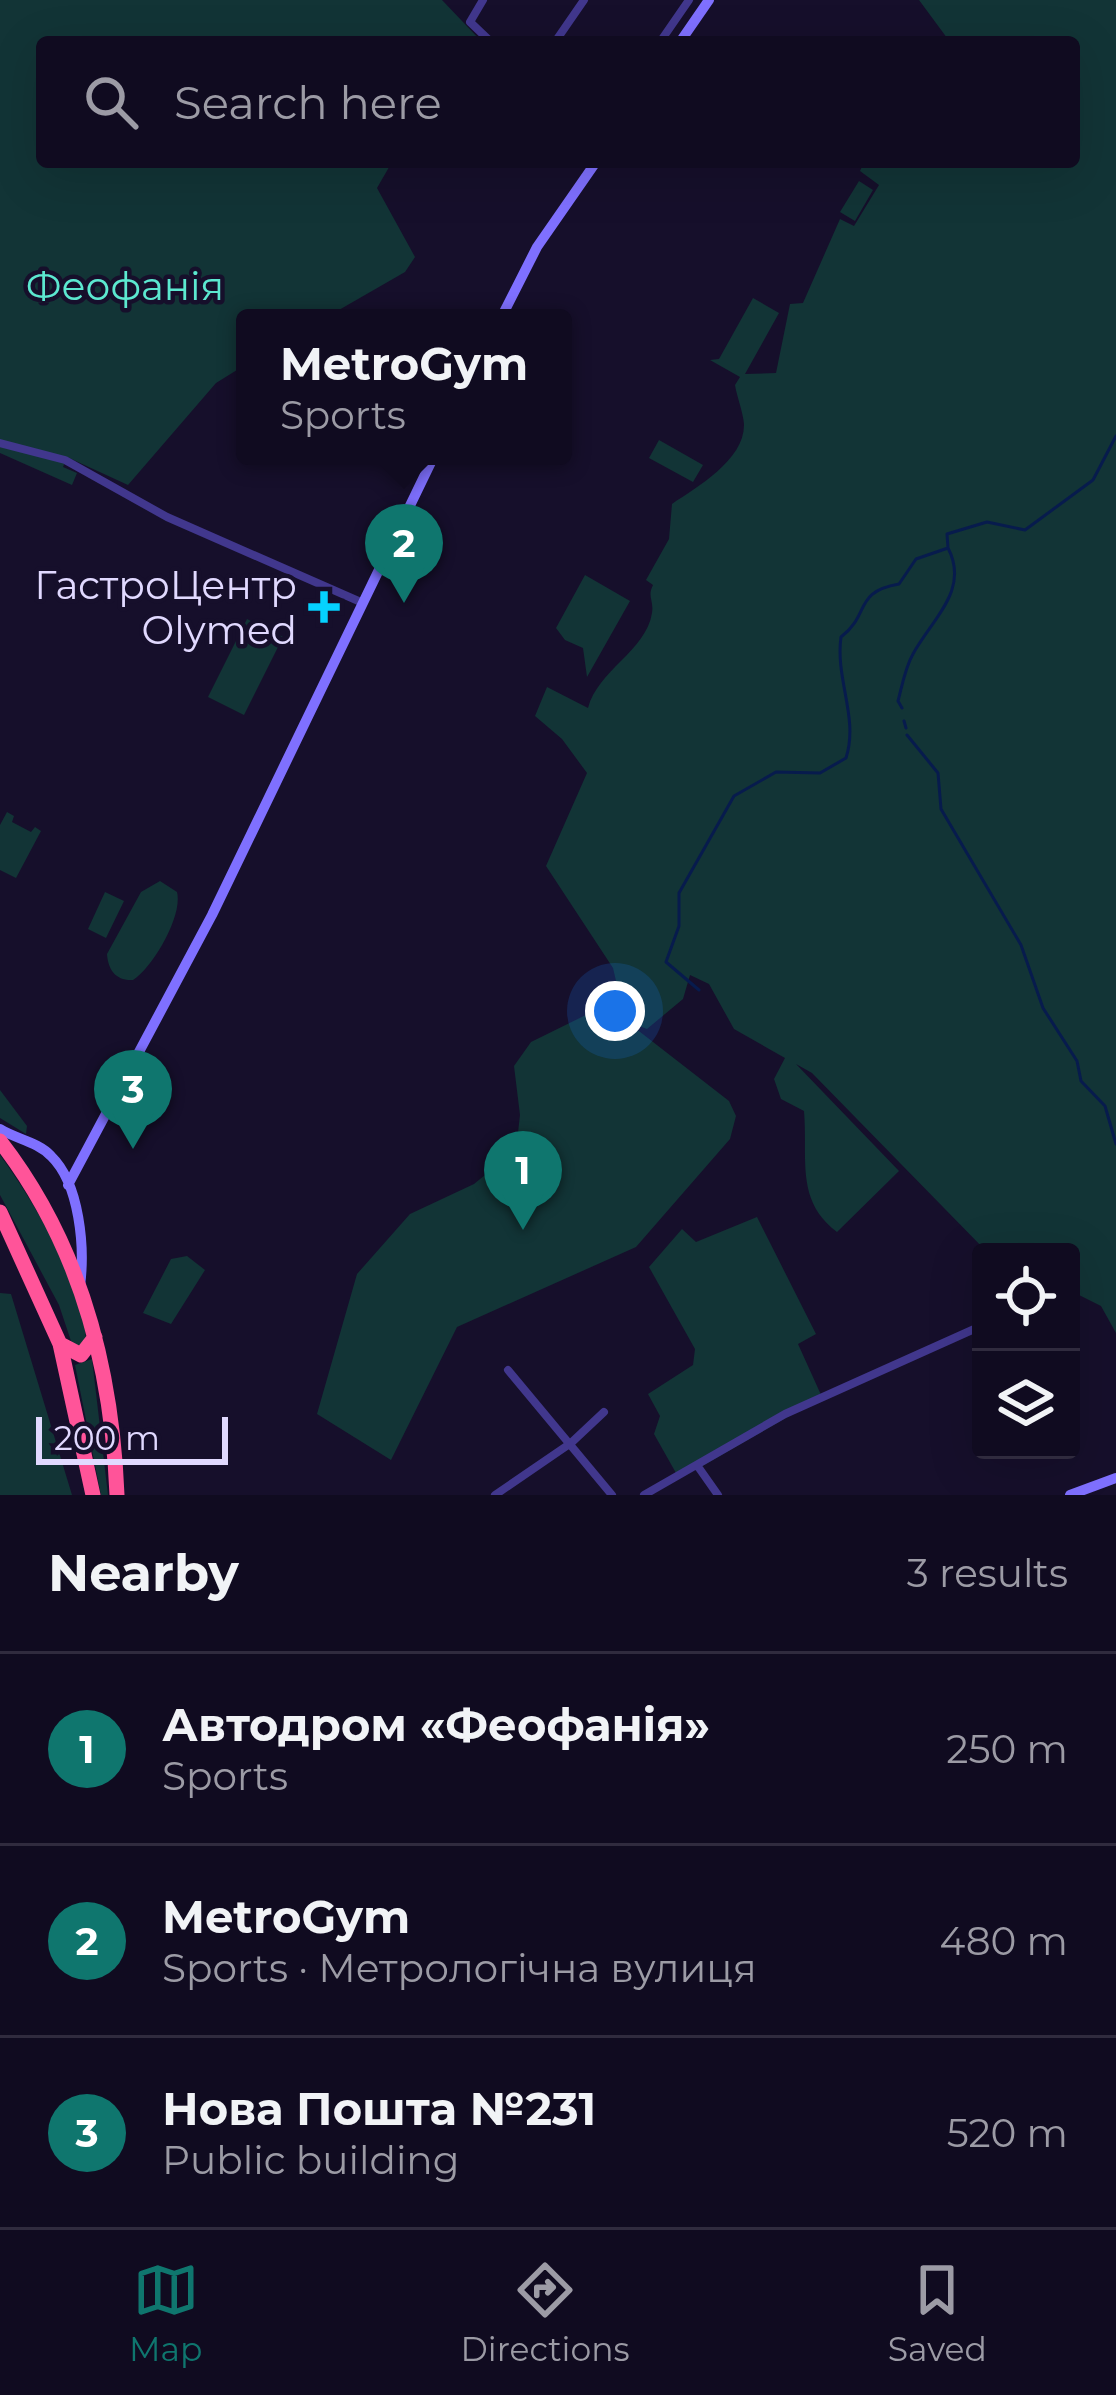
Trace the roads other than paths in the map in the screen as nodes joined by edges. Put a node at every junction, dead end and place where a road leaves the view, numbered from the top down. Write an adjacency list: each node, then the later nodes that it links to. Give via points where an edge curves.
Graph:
1 (483, 0): 5 (street, via 471,17)
2 (584, 0): 6 (street)
3 (689, 0): 7 (street)
4 (710, 0): 8 (street)
5 (486, 36)
6 (559, 36)
7 (664, 36)
8 (684, 36)
9 (592, 168): 10 (street)
10 (506, 309)
11 (0, 443): 13 (street, via 65,460 167,518)
12 (430, 465): 13 (street)
13 (363, 603): 16 (street, via 212,916)
14 (0, 1129): 16 (street, via 50,1154)
15 (0, 1141): 18 (highway, via 40,1199)
16 (68, 1185): 18 (street, via 82,1247)
17 (0, 1212): 21 (highway)
18 (80, 1289): 20 (highway)
19 (972, 1330): 25 (street, via 785,1414)
20 (95, 1337): 21 (highway, via 81,1355); 28 (highway)
21 (60, 1344): 27 (highway)
22 (508, 1370): 24 (street)
23 (604, 1412): 24 (street)
24 (571, 1443): 29 (street); 30 (street)
25 (700, 1468): 31 (street); 32 (street)
26 (1116, 1478): 33 (street)
27 (93, 1495)
28 (117, 1495)
29 (495, 1495)
30 (612, 1495)
31 (644, 1495)
32 (718, 1495)
33 (1070, 1495)

